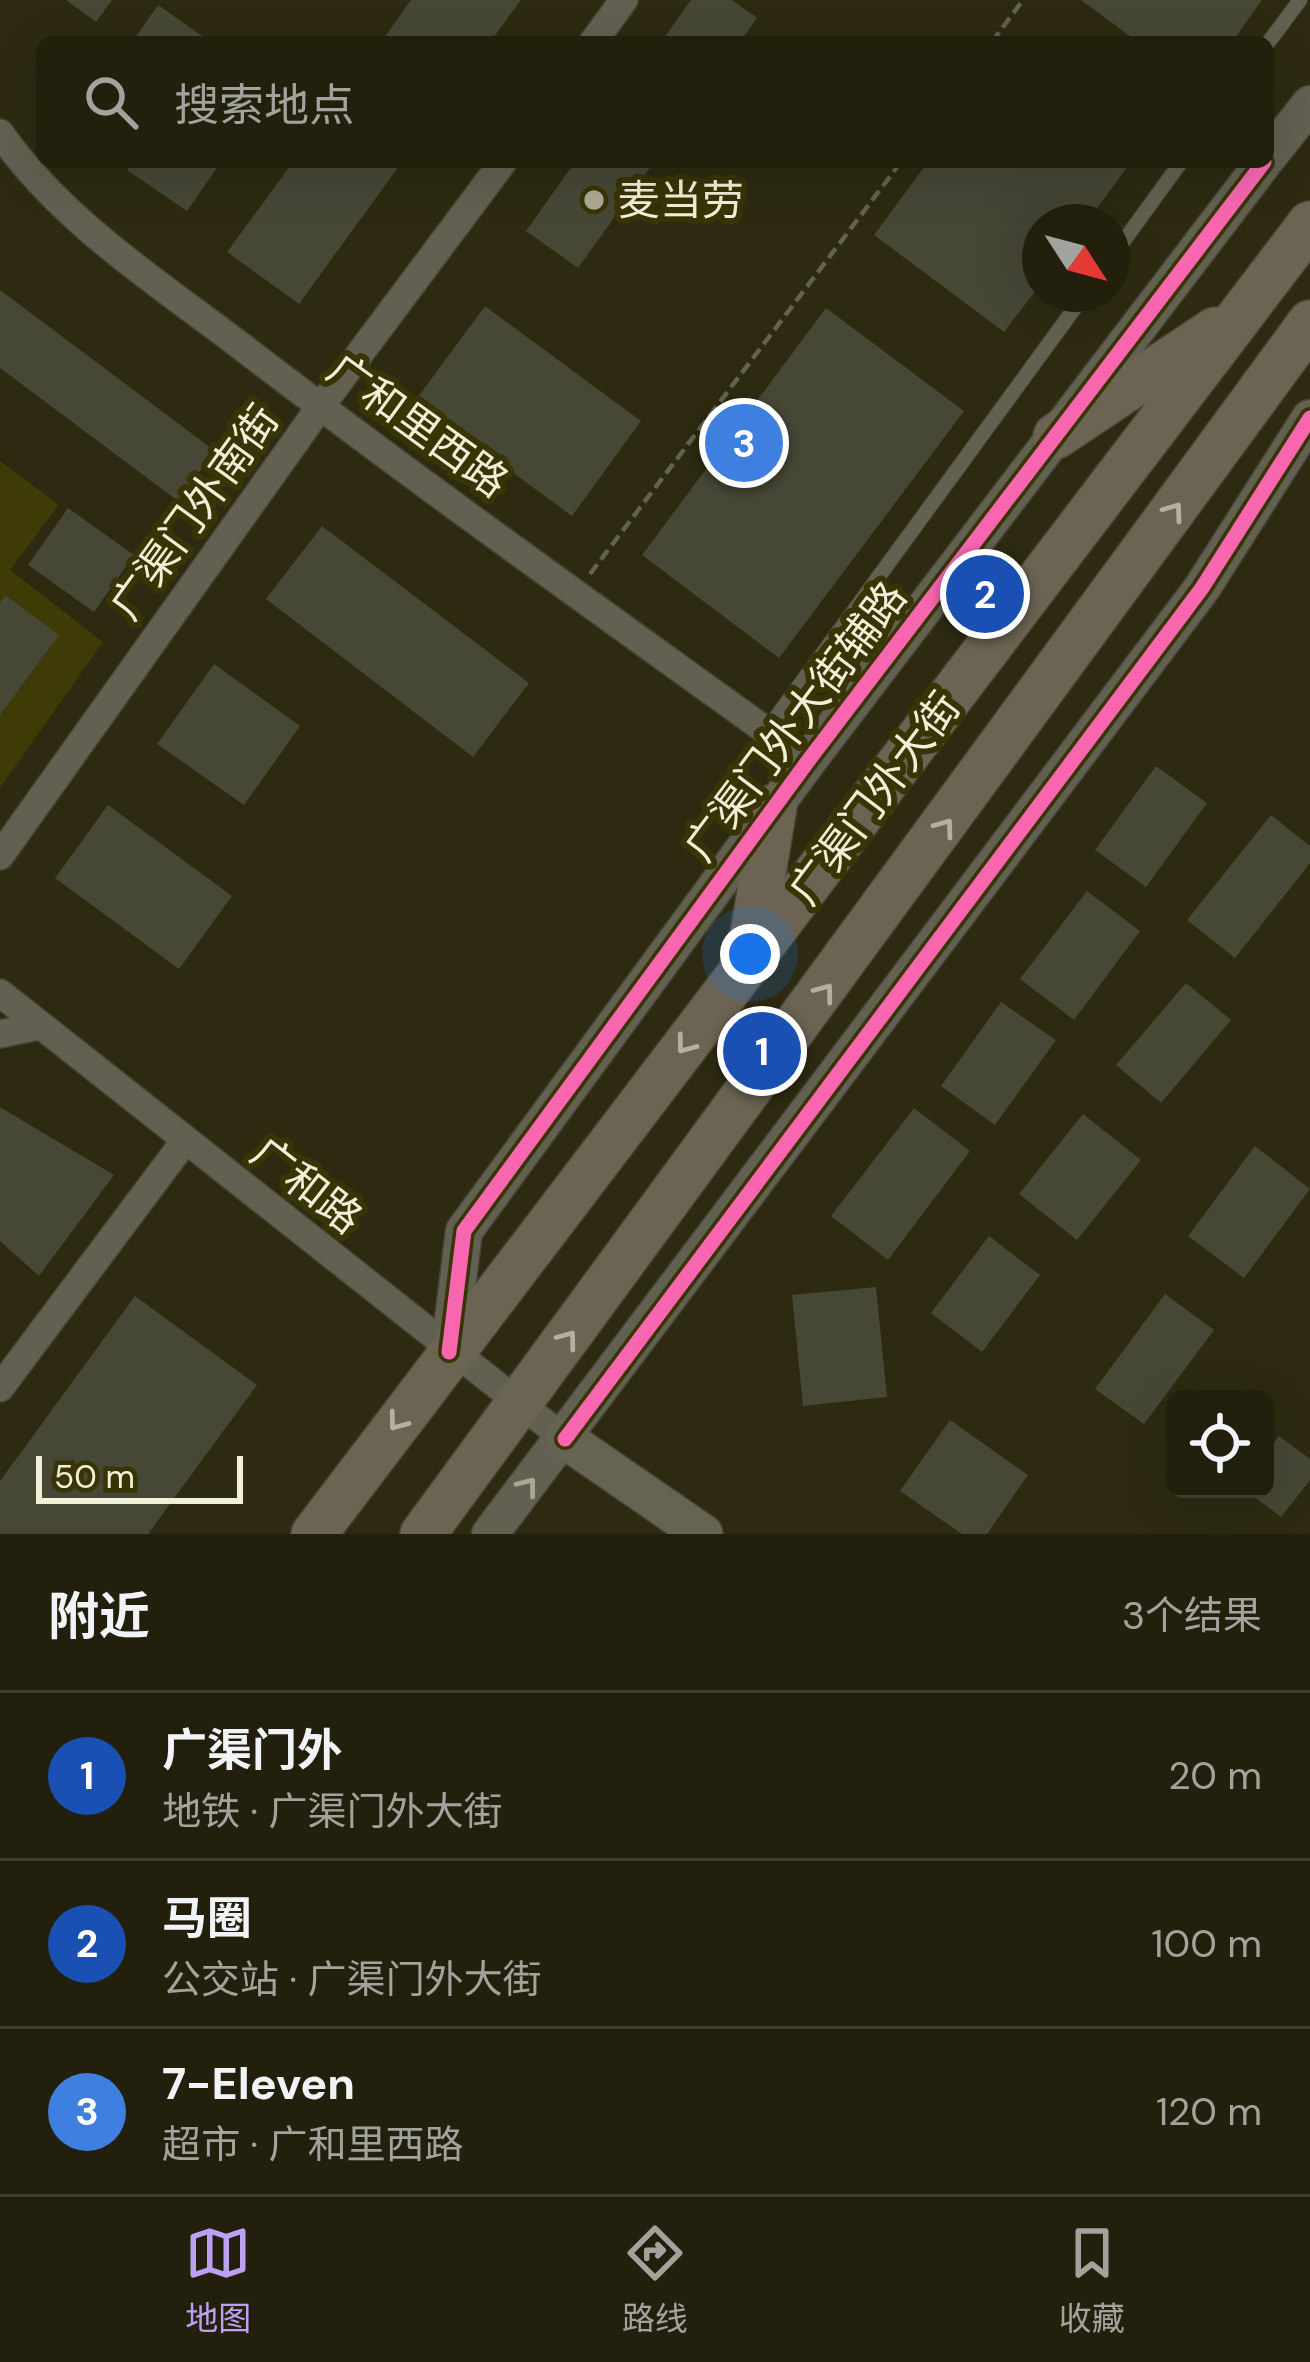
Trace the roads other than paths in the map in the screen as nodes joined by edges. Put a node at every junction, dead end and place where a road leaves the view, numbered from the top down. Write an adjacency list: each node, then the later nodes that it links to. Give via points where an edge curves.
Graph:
1 (624, 0): 3 (street)
2 (1300, 0): 4 (lane)
3 (597, 36)
4 (1273, 36)
5 (1310, 104): 7 (street, 广渠门外大街辅路)
6 (0, 133): 16 (street, 广和里西路, via 51,196)
7 (1274, 149)
8 (499, 168): 16 (street, 广渠门外南街)
9 (1177, 168): 12 (lane)
10 (1259, 168): 18 (street, 广渠门外大街辅路)
11 (1310, 224): 13 (main road, 广渠门外大街)
12 (1130, 232)
13 (1251, 302): 18 (main road); 23 (main road, 广渠门外大街)
14 (1072, 312): 19 (lane)
15 (1309, 325): 30 (main road, 广渠门外大街, one-way to 15)
16 (320, 407): 19 (street, 广和里西路); 22 (street, 广渠门外南街)
17 (1310, 418): 31 (street, via 1202,588)
18 (1055, 436): 20 (street, 广渠门外大街辅路)
19 (766, 731): 20 (street, 广和里西路)
20 (808, 761): 21 (street, 广渠门外大街辅路)
21 (774, 807): 23 (main road); 28 (street, 广渠门外大街辅路, via 464,1231)
22 (0, 856)
23 (749, 962): 28 (main road, 广渠门外大街, one-way to 28)
24 (0, 993): 25 (street, 广和路)
25 (39, 1026): 26 (street); 27 (street, 广和路)
26 (0, 1034)
27 (184, 1142): 28 (street, 广和路); 29 (street)
28 (449, 1352): 30 (street, 广和路); 32 (main road, 广渠门外大街, one-way to 32)
29 (0, 1388)
30 (520, 1404): 31 (street, 广和路); 33 (main road, 广渠门外大街)
31 (565, 1438): 34 (street, one-way to 31); 35 (main road)
32 (314, 1534)
33 (423, 1534)
34 (490, 1534)
35 (704, 1534)

